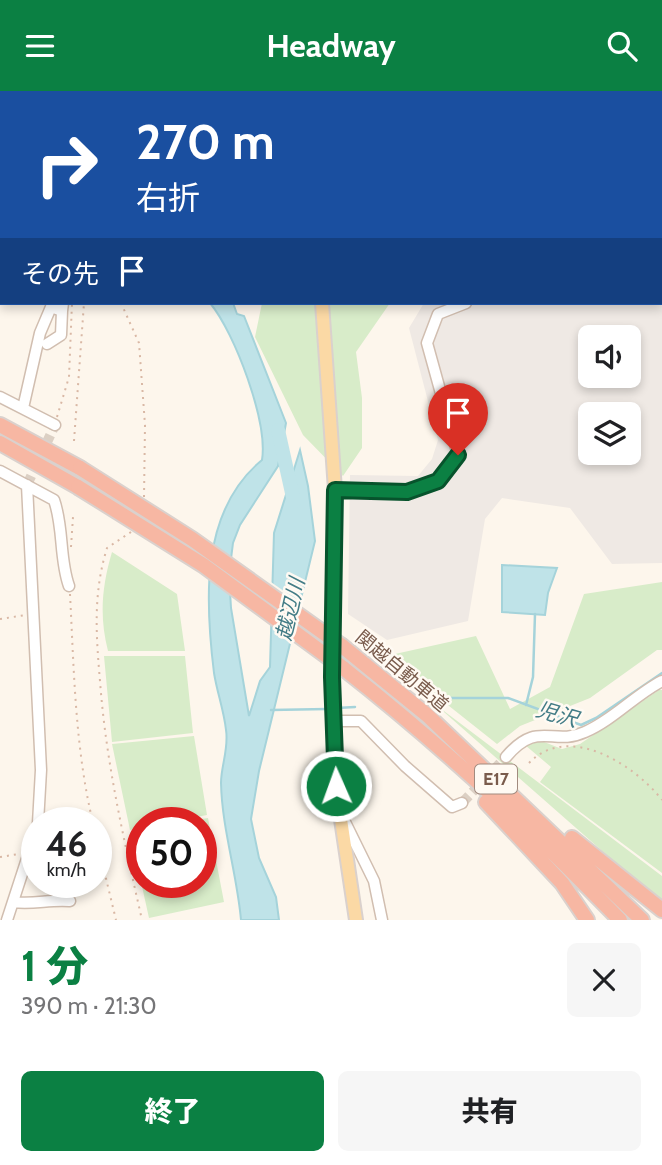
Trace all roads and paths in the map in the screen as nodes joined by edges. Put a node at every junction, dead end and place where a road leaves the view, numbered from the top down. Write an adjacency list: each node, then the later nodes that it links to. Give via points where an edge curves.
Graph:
1 (72, 305): 11 (path, via 69,377)
2 (84, 305): 12 (path)
3 (122, 305): 17 (path, via 139,343)
4 (322, 305): 16 (main road)
5 (461, 305): 16 (street, via 438,314 427,343 458,455 438,481 407,492)
6 (62, 307): 7 (street, via 61,335); 9 (street, via 51,307 40,333)
7 (47, 344)
8 (0, 397): 9 (street)
9 (23, 408): 11 (street)
10 (0, 425): 27 (highway, 関越自動車道 / E17, bridge, via 80,468 203,546 342,646)
11 (55, 425)
12 (74, 441)
13 (0, 443): 24 (highway, 関越自動車道 / E17, bridge, via 203,565)
14 (0, 471): 15 (street)
15 (27, 485): 21 (street, via 54,500); 22 (street)
16 (335, 490): 26 (main road)
17 (144, 504)
18 (73, 517): 20 (path)
19 (136, 526): 46 (path, via 107,548 96,590 96,637 110,774)
20 (71, 558)
21 (69, 586): 35 (path, via 76,712)
22 (34, 614): 23 (path); 34 (street)
23 (0, 619)
24 (357, 680): 49 (highway, via 511,828 562,883); 50 (highway, 関越自動車道 / E17, via 506,809)
25 (662, 681): 28 (street, via 583,733 537,734)
26 (333, 712): 33 (street, via 361,721 452,807); 36 (main road)
27 (426, 715): 43 (highway); 51 (highway, 関越自動車道 / E17)
28 (506, 757)
29 (528, 763): 31 (path, via 540,753 562,747 600,753 628,765)
30 (662, 792): 31 (path)
31 (659, 796): 32 (path)
32 (662, 800)
33 (462, 803)
34 (40, 807)
35 (89, 807)
36 (338, 809): 47 (main road); 48 (street, via 374,881)
37 (21, 854): 38 (path)
38 (0, 857)
39 (21, 879): 42 (street)
40 (111, 898): 45 (path)
41 (70, 901): 42 (street)
42 (13, 902): 44 (street)
43 (662, 910)
44 (7, 920)
45 (116, 920)
46 (142, 920)
47 (356, 920)
48 (382, 920)
49 (587, 920)
50 (620, 920)
51 (642, 920)

